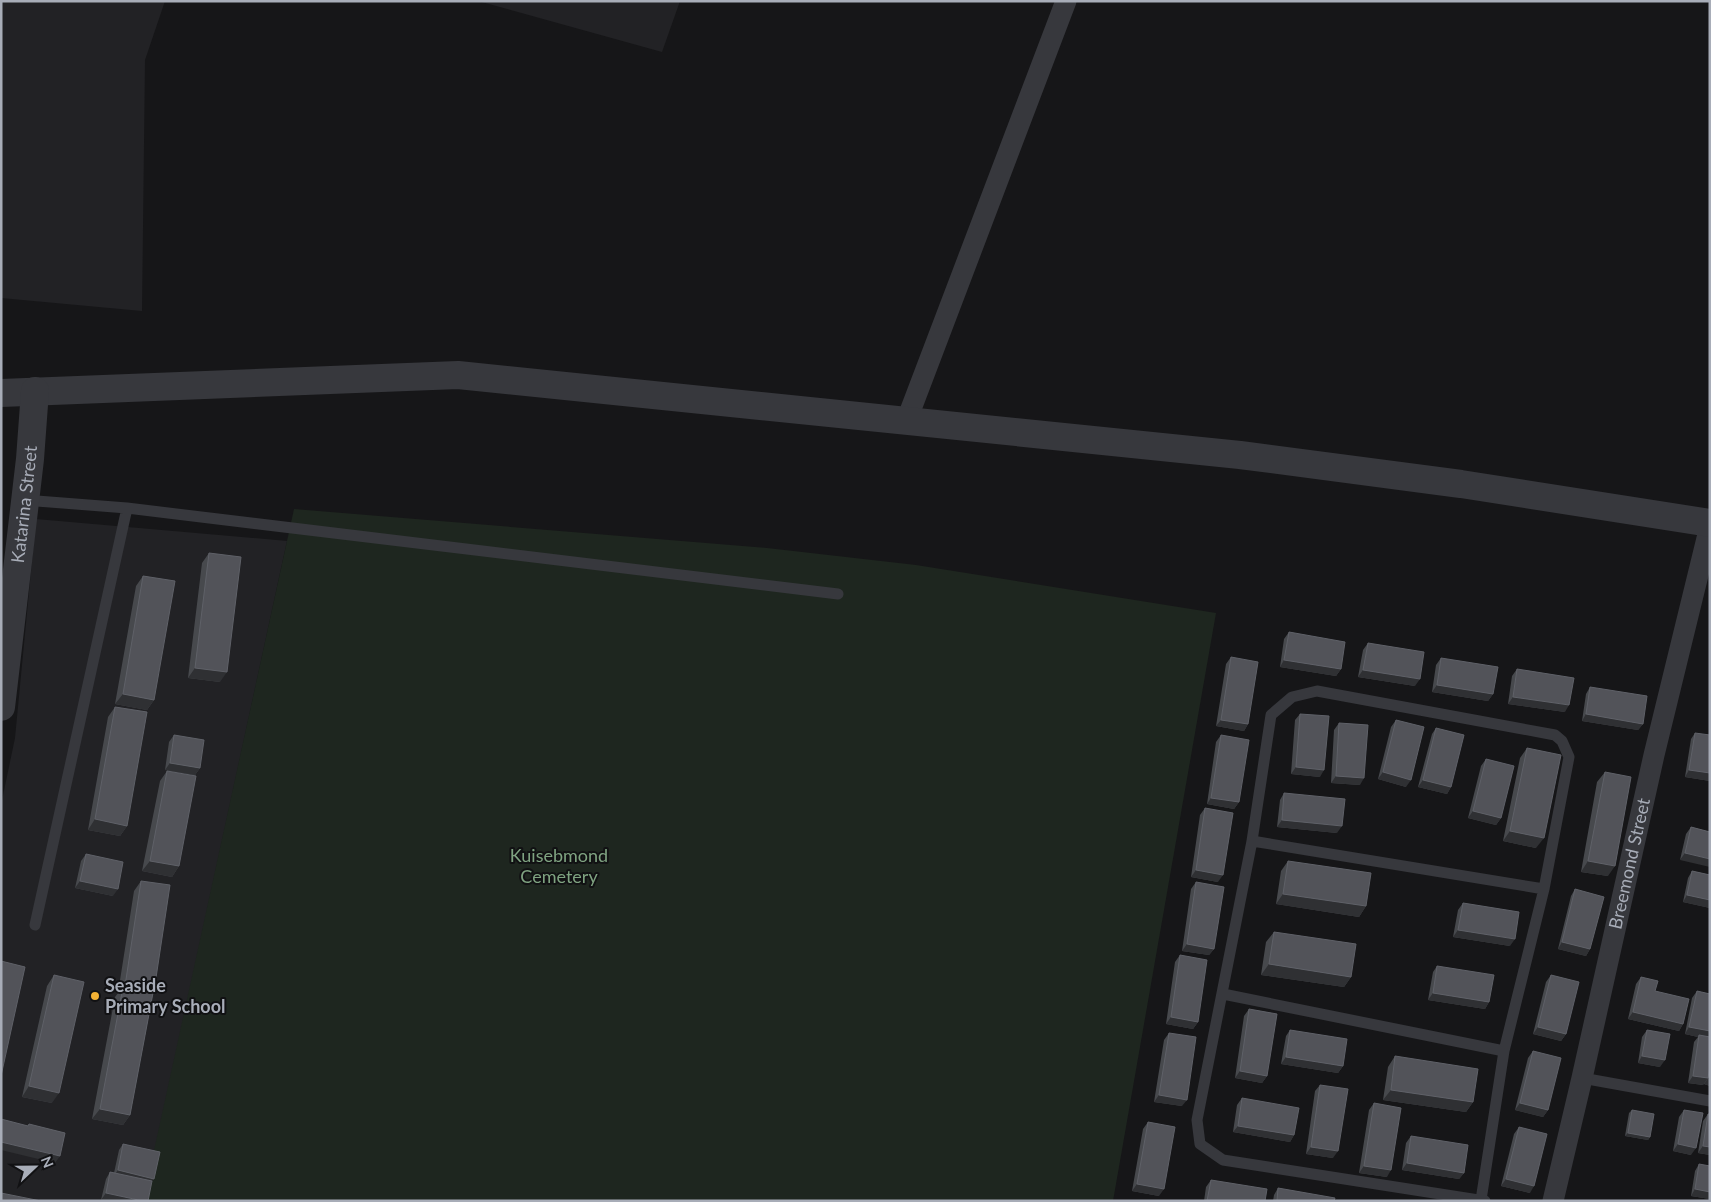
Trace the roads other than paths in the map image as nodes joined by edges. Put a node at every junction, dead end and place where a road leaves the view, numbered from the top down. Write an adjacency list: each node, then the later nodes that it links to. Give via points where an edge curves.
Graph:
1 (1066, 1): 4 (street)
2 (35, 391): 3 (street); 4 (street, via 458,374); 5 (street, Katarina Street)
3 (1, 393)
4 (906, 422): 7 (street, via 1269,459 1461,484)
5 (24, 500): 6 (lane); 9 (street, Katarina Street)
6 (127, 508): 8 (lane); 12 (lane)
7 (1710, 524): 15 (street, Breemond Street)
8 (838, 594)
9 (1, 707)
10 (1252, 841): 11 (lane); 11 (lane, via 1271,715 1292,698 1317,692 1555,735 1562,741 1569,758); 13 (lane)
11 (1544, 889): 14 (lane)
12 (35, 925)
13 (1223, 994): 14 (lane); 17 (lane, via 1196,1120 1200,1144 1223,1160)
14 (1504, 1051): 17 (lane)
15 (1582, 1078): 16 (lane); 18 (street, Breemond Street)
16 (1710, 1101)
17 (1483, 1200)
18 (1553, 1201)

